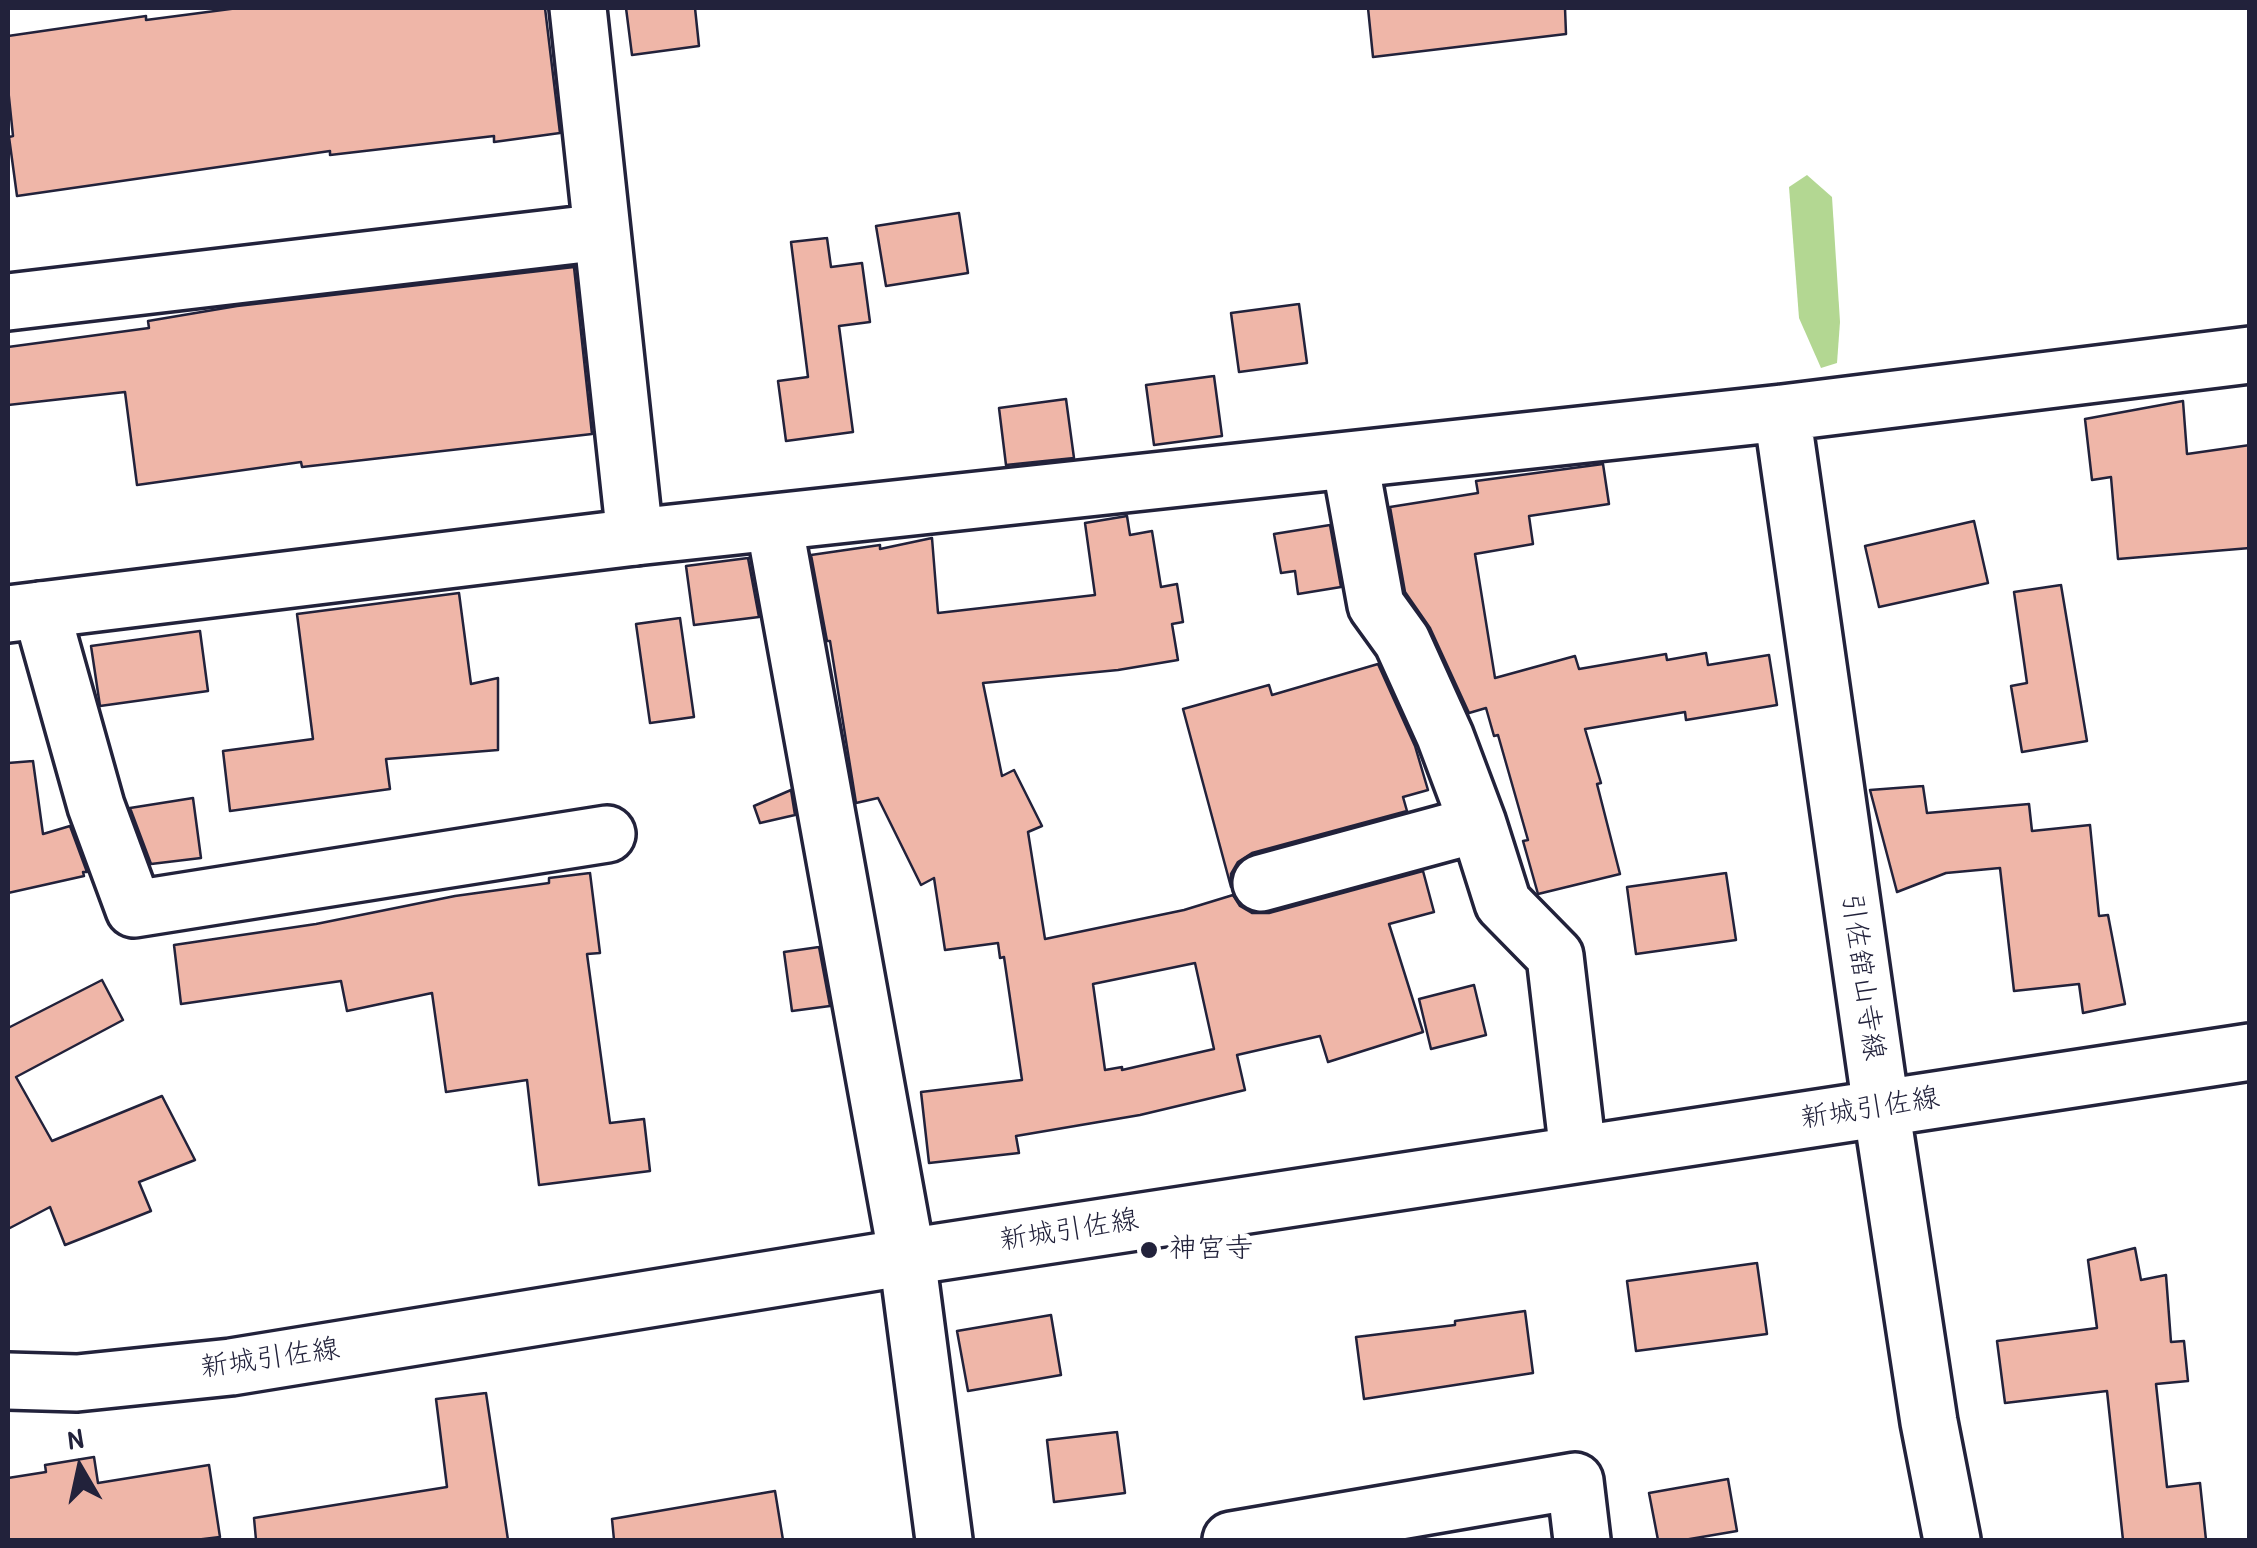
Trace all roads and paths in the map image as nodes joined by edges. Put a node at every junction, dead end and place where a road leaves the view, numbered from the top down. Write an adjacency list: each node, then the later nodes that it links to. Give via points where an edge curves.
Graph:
1 (578, 8): 2 (street)
2 (602, 232): 3 (street); 8 (street)
3 (8, 302)
4 (2250, 355): 5 (street)
5 (1782, 413): 6 (street); 14 (street, 引佐舘山寺線)
6 (1350, 462): 7 (street); 10 (street, via 1376,605 1402,642)
7 (774, 523): 8 (street); 16 (street)
8 (635, 538): 9 (street)
9 (24, 612): 11 (street, via 134,909)
10 (1478, 824): 12 (street); 15 (street, via 1502,903 1555,956)
11 (607, 834)
12 (1261, 882)
13 (2250, 1052): 14 (street, 新城引佐線)
14 (1881, 1107): 15 (street, 新城引佐線); 21 (street, 引佐舘山寺線)
15 (1578, 1153): 16 (street, 新城引佐線)
16 (906, 1256): 17 (street, 新城引佐線, via 231,1367 77,1383); 18 (street)
17 (8, 1381)
18 (944, 1540)
19 (1230, 1540): 20 (street, via 1574,1481)
20 (1582, 1540)
21 (1952, 1540)

